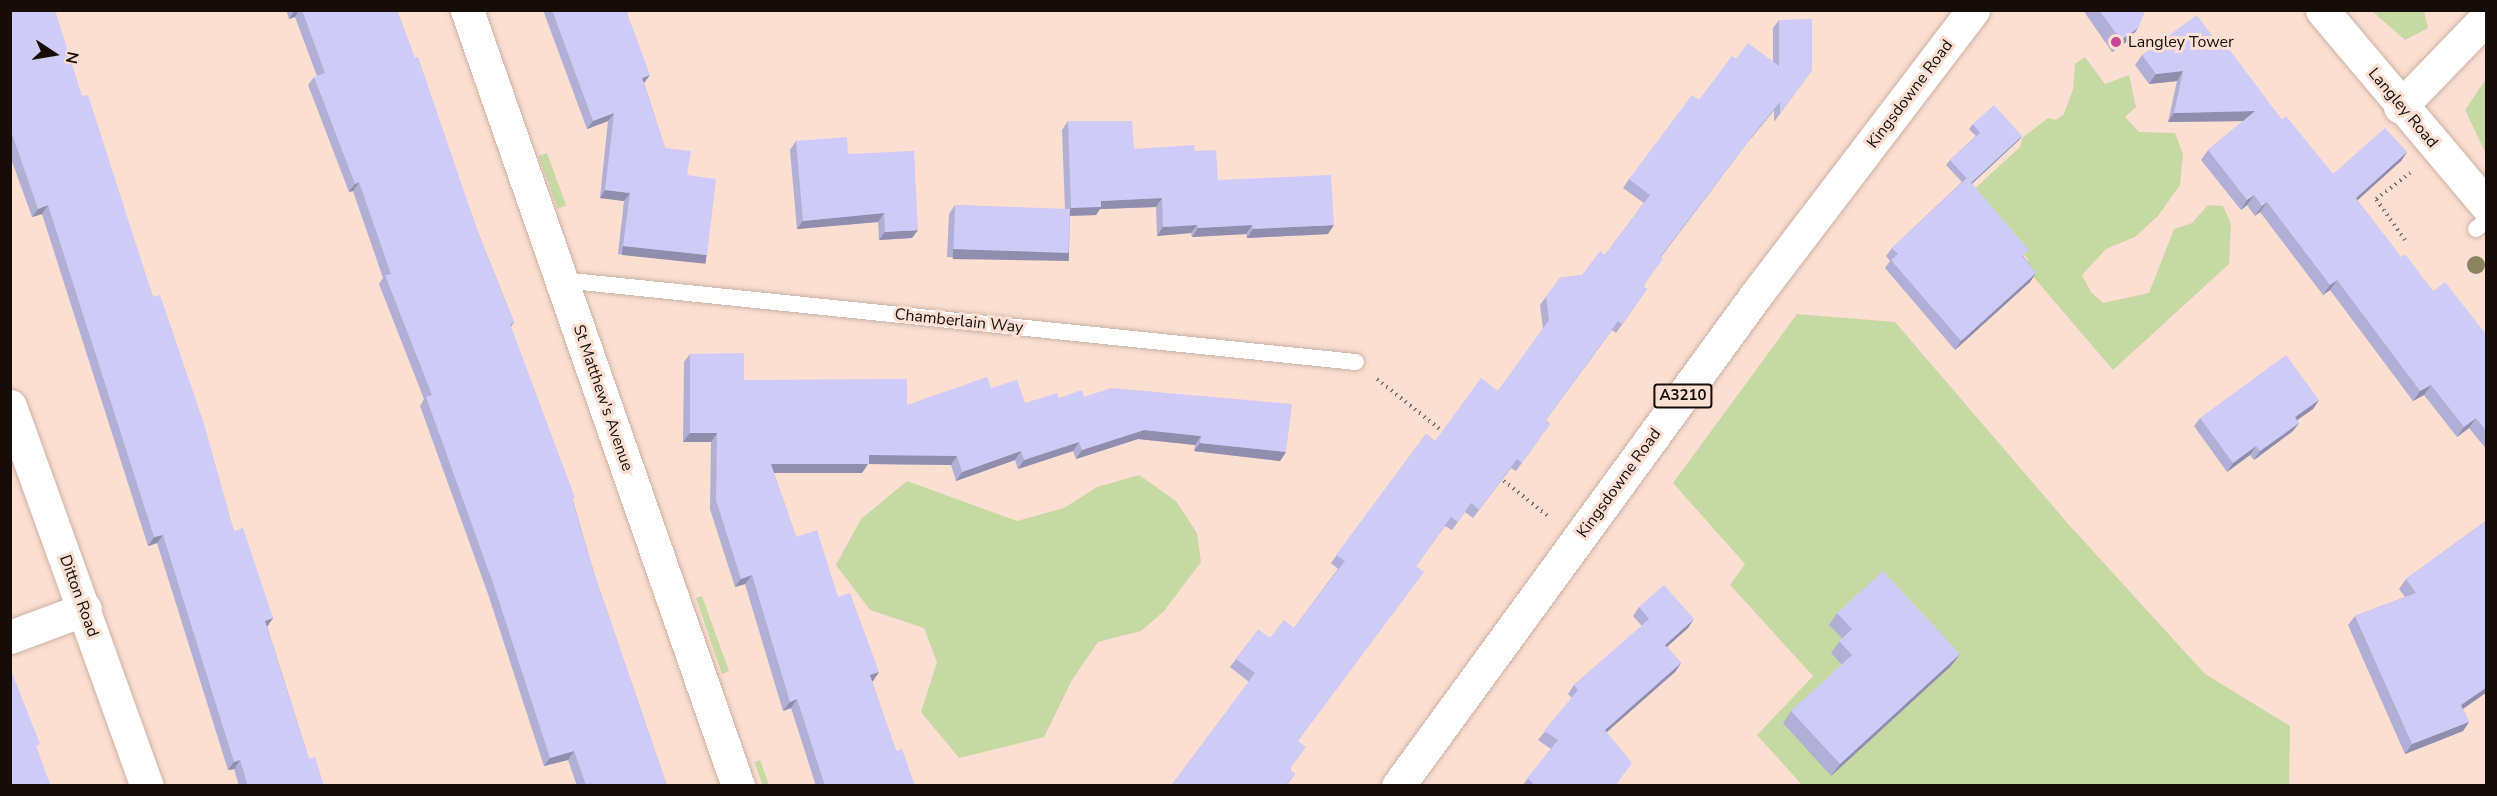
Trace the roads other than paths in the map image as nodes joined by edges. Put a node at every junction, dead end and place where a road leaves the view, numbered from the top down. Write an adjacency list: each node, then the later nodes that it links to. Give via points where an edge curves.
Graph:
1 (467, 10): 7 (main road, St Matthew's Avenue)
2 (1973, 10): 14 (main road, Kingsdowne Road / A3210, via 1756,296)
3 (2322, 10): 5 (main road, Langley Road)
4 (2487, 18): 5 (main road)
5 (2400, 107): 6 (main road, Langley Road)
6 (2483, 218)
7 (562, 280): 8 (lane, Chamberlain Way); 13 (main road, St Matthew's Avenue)
8 (1356, 362)
9 (10, 406): 10 (main road, Ditton Road)
10 (85, 609): 11 (main road); 12 (main road, Ditton Road)
11 (10, 637)
12 (147, 786)
13 (738, 786)
14 (1398, 786)

